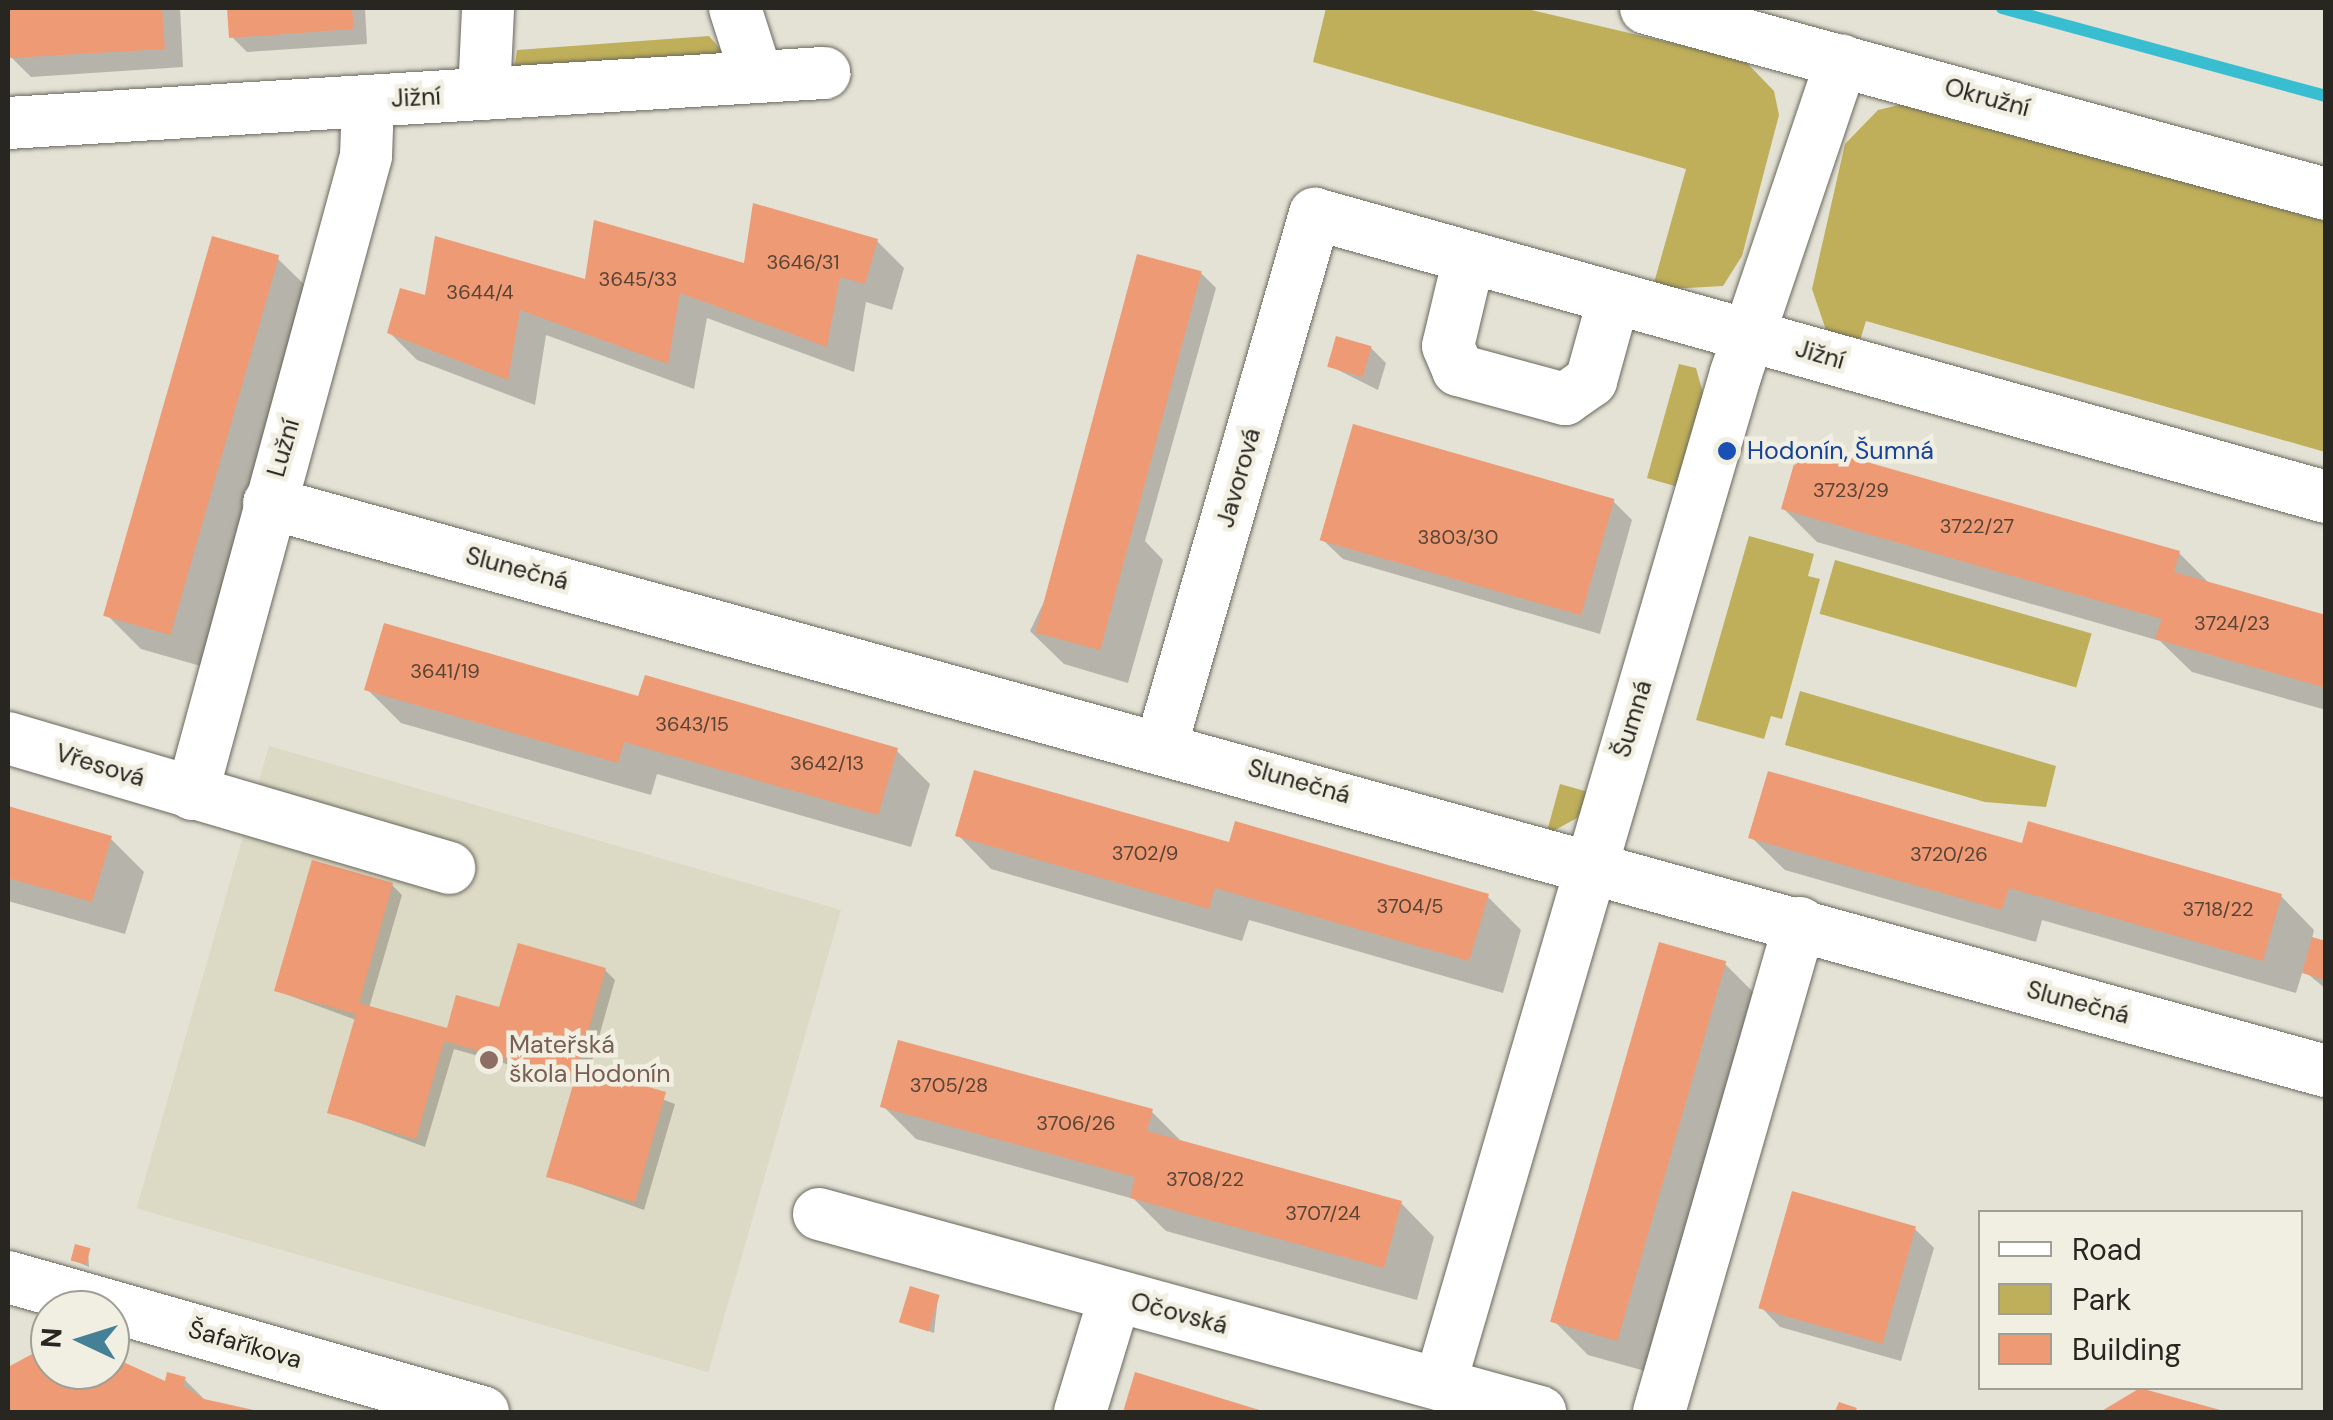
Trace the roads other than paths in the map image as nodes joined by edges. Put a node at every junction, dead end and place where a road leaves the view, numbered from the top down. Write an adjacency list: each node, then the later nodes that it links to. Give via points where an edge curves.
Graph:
1 (488, 8): 7 (street)
2 (736, 8): 6 (street)
3 (1646, 8): 4 (street, Okružní)
4 (1842, 60): 10 (street, Okružní); 14 (street, Šumná)
5 (824, 73): 6 (street, Jižní)
6 (756, 78): 7 (street, Jižní)
7 (484, 94): 8 (street, Jižní)
8 (368, 101): 9 (street, Jižní); 16 (street, Lužní, via 366,156)
9 (8, 123)
10 (2326, 194)
11 (1315, 214): 12 (street, Jižní); 18 (street, Javorová)
12 (1469, 258): 13 (street, Jižní); 13 (street, via 1448,346 1458,370 1565,399 1591,380)
13 (1614, 298): 14 (street, Jižní)
14 (1748, 335): 15 (street, Jižní); 20 (street, Šumná)
15 (2326, 497)
16 (269, 503): 18 (street, Slunečná); 19 (street, Lužní)
17 (8, 738): 19 (street, Vřesová)
18 (1162, 743): 20 (street, Slunečná)
19 (192, 794): 21 (street, Vřesová)
20 (1590, 864): 22 (street, Slunečná); 27 (street, Šumná)
21 (449, 868)
22 (1800, 923): 23 (street, Slunečná); 31 (street)
23 (2326, 1071)
24 (819, 1214): 26 (street, Očovská)
25 (8, 1277): 28 (street, Šafaříkova)
26 (1114, 1297): 27 (street, Očovská); 29 (street)
27 (1440, 1384): 30 (street, Očovská)
28 (482, 1412)
29 (1080, 1412)
30 (1540, 1412)
31 (1660, 1412)

